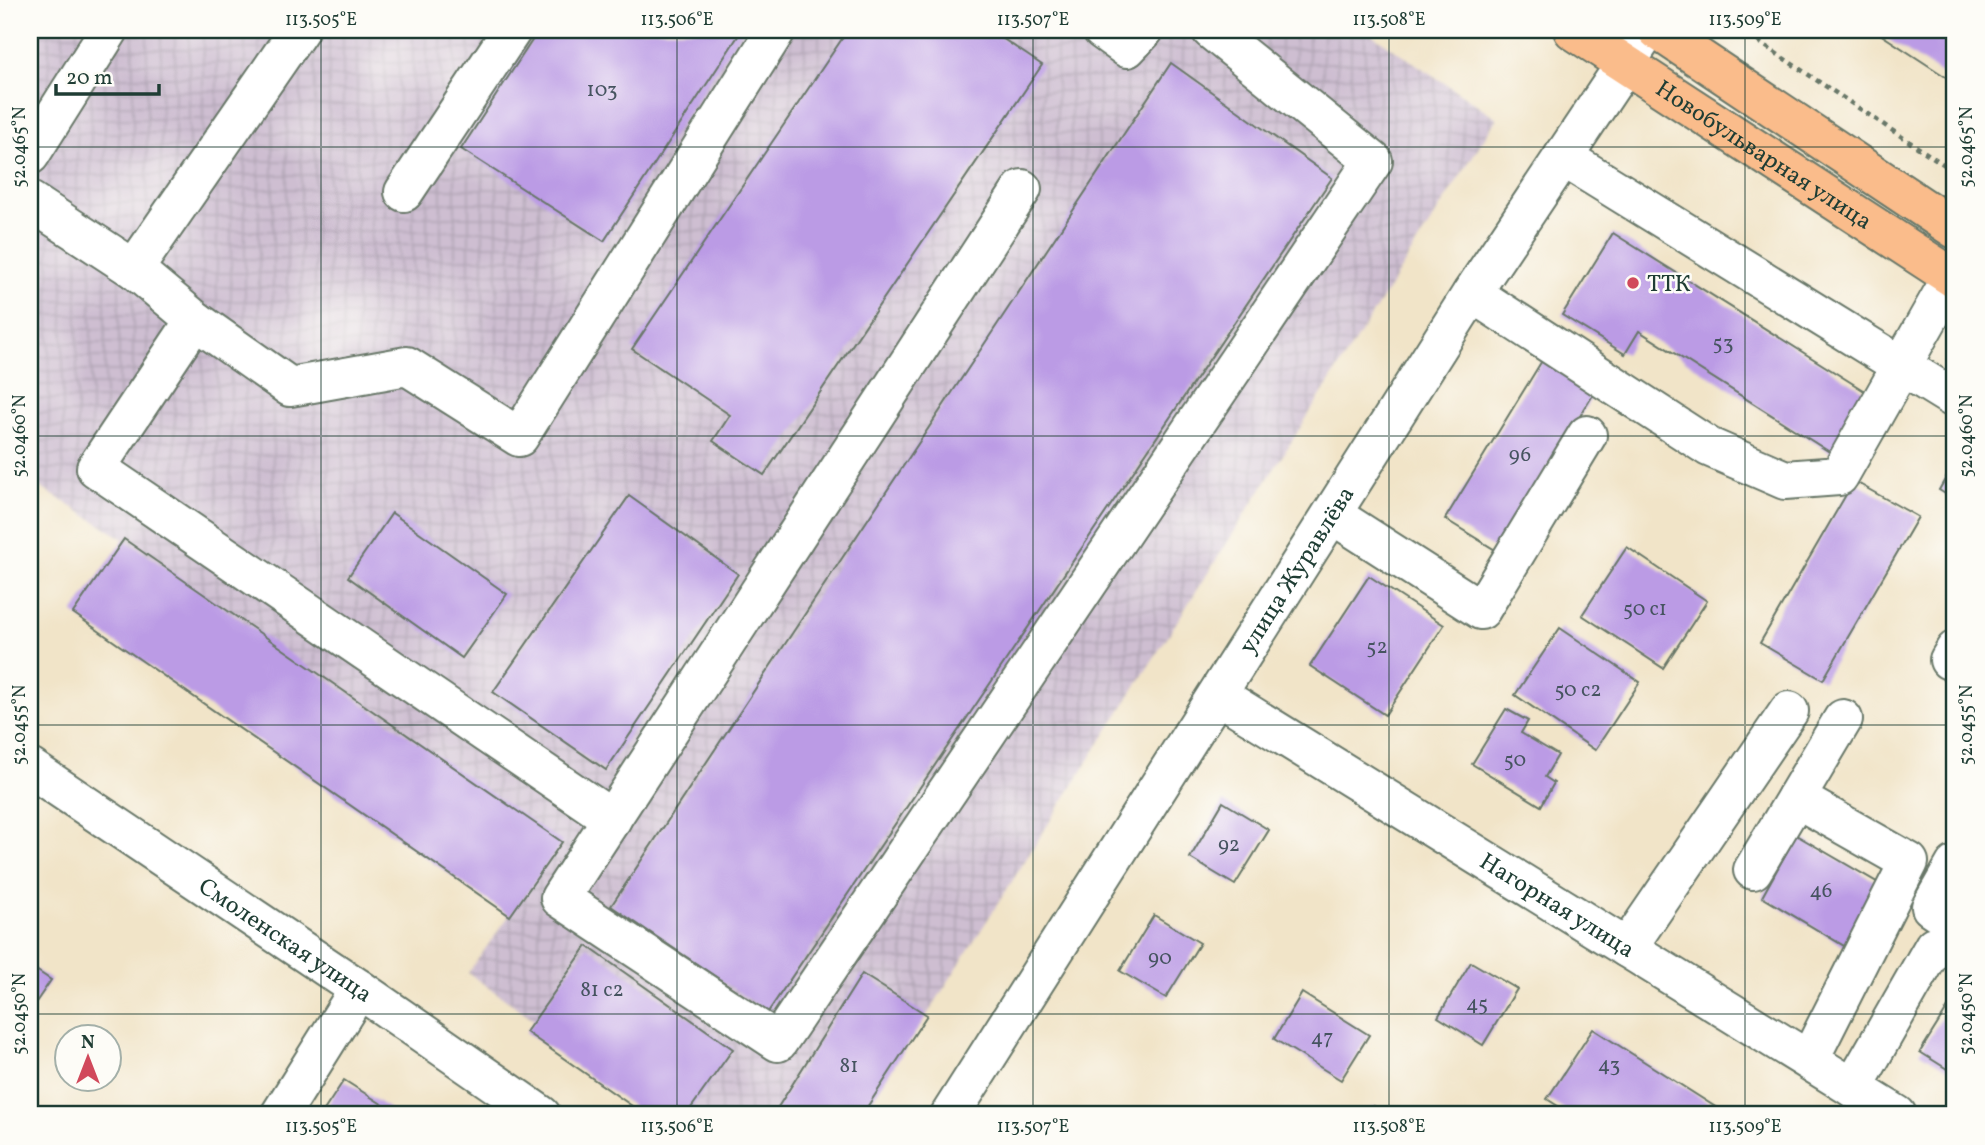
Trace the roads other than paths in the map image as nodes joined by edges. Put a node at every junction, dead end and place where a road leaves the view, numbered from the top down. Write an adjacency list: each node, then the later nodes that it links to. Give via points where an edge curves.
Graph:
1 (109, 30): 12 (street)
2 (299, 30): 18 (street)
3 (512, 30): 15 (street)
4 (776, 30): 21 (street, via 519,437 407,366 290,387)
5 (1102, 30): 6 (street, via 1127,48)
6 (1144, 30)
7 (1211, 30): 31 (street, via 1373,161 778,1042 560,898)
8 (1573, 30): 11 (main road, Новобульварная улица)
9 (1648, 30): 11 (street, улица Журавлёва)
10 (1657, 30): 17 (main road, Новобульварная улица)
11 (1625, 63): 13 (street, улица Журавлёва); 19 (main road, Новобульварная улица)
12 (30, 155)
13 (1563, 157): 20 (street, улица Журавлёва); 22 (street)
14 (1022, 189): 31 (street)
15 (404, 192)
16 (30, 201): 18 (street)
17 (1955, 229)
18 (134, 269): 21 (street)
19 (1954, 278): 22 (street)
20 (1472, 293): 22 (street, via 1709,447 1785,480 1839,476); 25 (street, улица Журавлёва)
21 (195, 320): 31 (street, via 96,468)
22 (1901, 366): 23 (street)
23 (1955, 399)
24 (1587, 435): 25 (street, via 1480,610)
25 (1333, 514): 26 (street, улица Журавлёва)
26 (1218, 695): 35 (street, Нагорная улица); 41 (street, улица Журавлёва)
27 (1789, 711): 35 (street)
28 (1843, 719): 30 (street)
29 (30, 768): 36 (street, Смоленская улица)
30 (1796, 798): 33 (street); 37 (street, via 1909,862)
31 (612, 819)
32 (1955, 866): 34 (street, via 1931,907)
33 (1753, 870)
34 (1945, 934): 38 (street)
35 (1626, 948): 37 (street, Нагорная улица)
36 (359, 989): 39 (street); 40 (street, Смоленская улица)
37 (1809, 1060): 38 (street, Нагорная улица)
38 (1853, 1088): 42 (street, Нагорная улица)
39 (280, 1115)
40 (541, 1115)
41 (950, 1115)
42 (1898, 1115)

